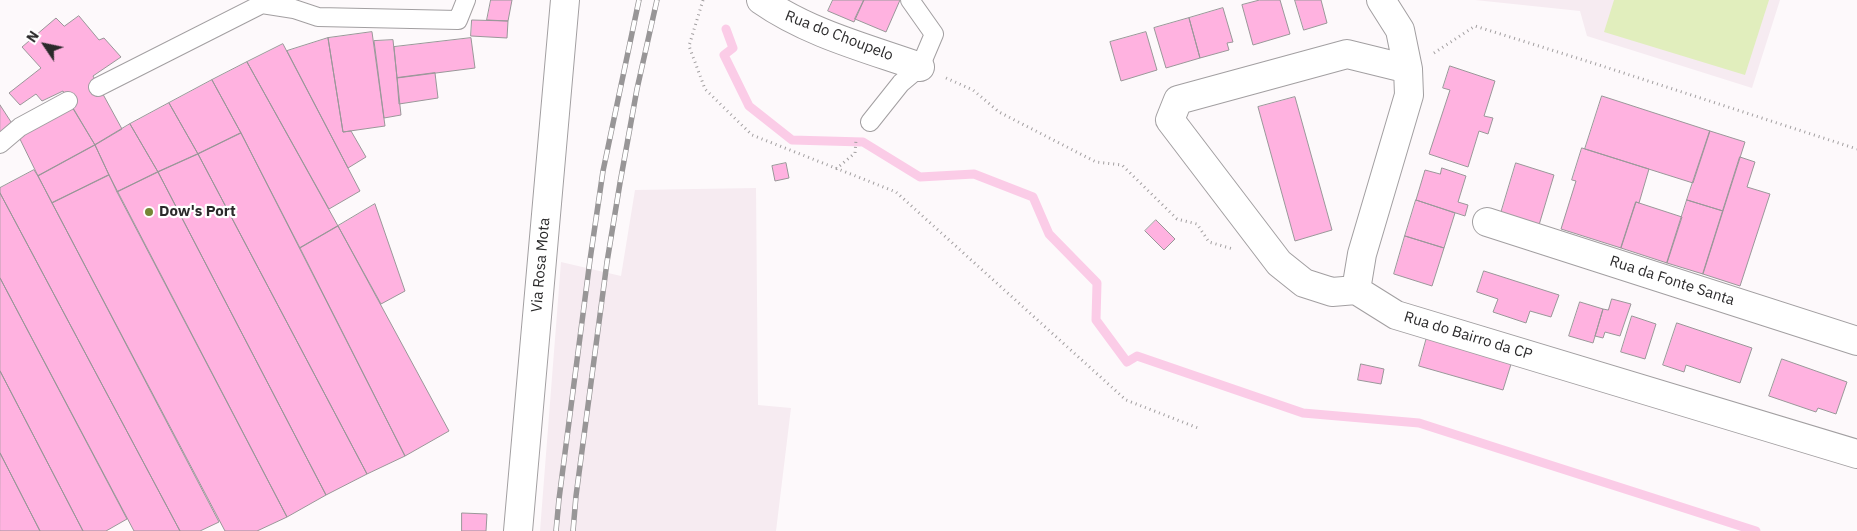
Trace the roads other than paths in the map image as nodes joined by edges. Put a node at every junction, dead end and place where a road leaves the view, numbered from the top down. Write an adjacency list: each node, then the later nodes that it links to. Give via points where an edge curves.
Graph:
1 (466, 0): 8 (lane, via 458,20 318,18 294,9 262,4)
2 (565, 0): 16 (street, Via Rosa Mota)
3 (761, 0): 6 (street, Rua do Choupelo, via 781,14 823,32)
4 (910, 0): 6 (lane, via 934,34)
5 (1381, 0): 7 (street, via 1400,30)
6 (920, 67): 10 (lane, via 901,83)
7 (1408, 70): 13 (street, via 1409,95 1362,254); 13 (street, via 1347,54 1178,100 1170,120 1279,262 1304,283 1332,292)
8 (98, 87)
9 (68, 102): 11 (lane, via 20,127)
10 (870, 122)
11 (0, 144)
12 (1488, 222): 14 (street, Rua da Fonte Santa)
13 (1356, 290): 15 (street, Rua do Bairro da CP, via 1396,315)
14 (1857, 341)
15 (1857, 454)
16 (518, 531)

